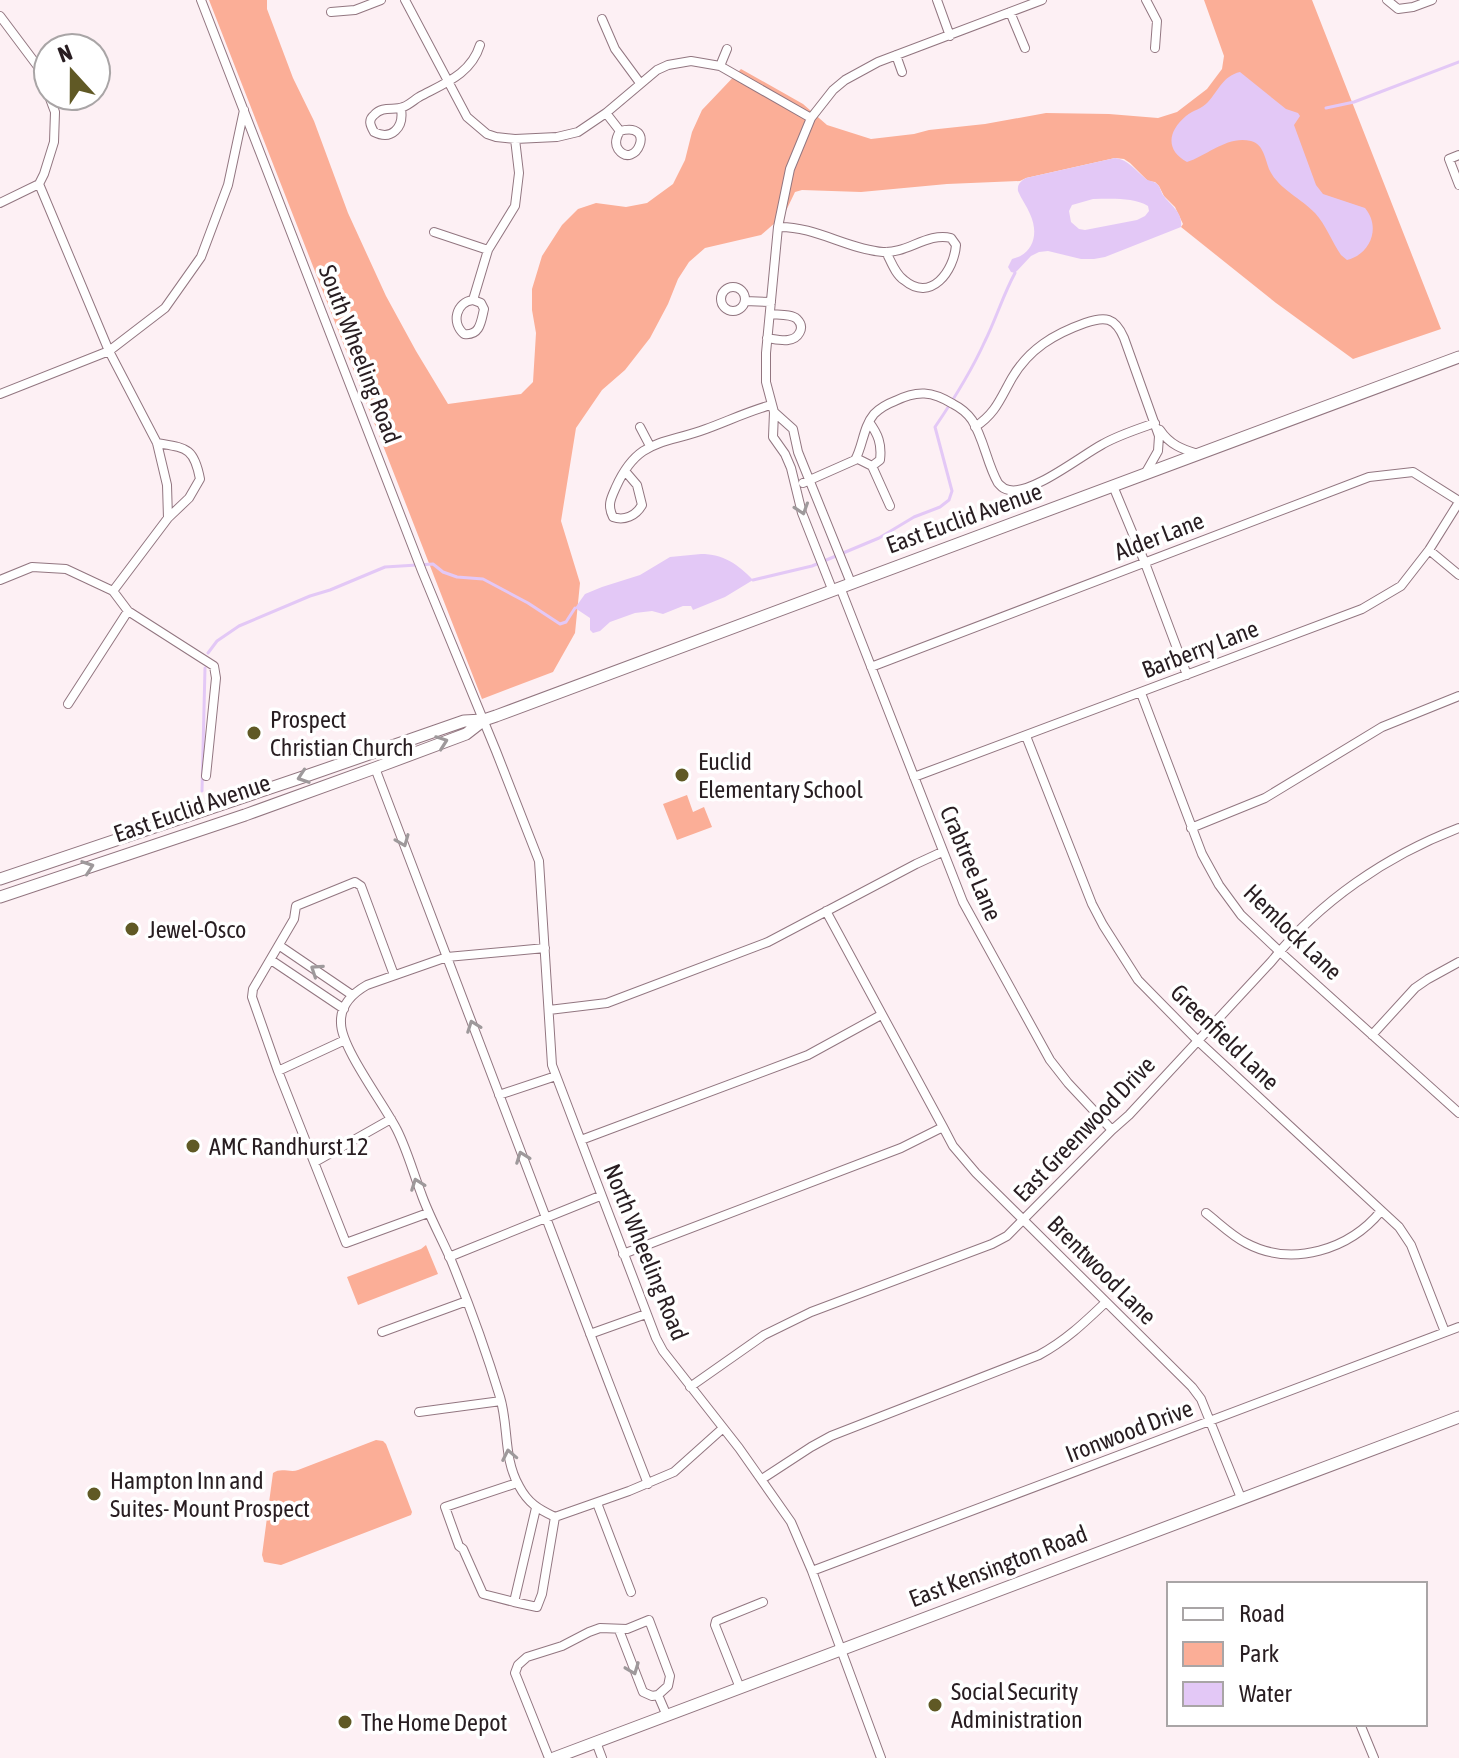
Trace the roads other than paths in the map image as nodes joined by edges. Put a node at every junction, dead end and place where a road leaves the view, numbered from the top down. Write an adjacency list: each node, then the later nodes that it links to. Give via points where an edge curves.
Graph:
1 (201, 0): 24 (street, South Wheeling Road)
2 (381, 0): 9 (street)
3 (405, 0): 22 (street)
4 (937, 0): 13 (street)
5 (1042, 0): 10 (street)
6 (1146, 0): 16 (street, via 1157,21)
7 (1387, 0): 8 (street, via 1398,9)
8 (1432, 0)
9 (331, 12)
10 (1010, 12): 13 (street); 15 (street)
11 (0, 16): 19 (street)
12 (602, 19): 23 (street, via 615,49)
13 (950, 36): 18 (street)
14 (480, 45): 22 (street, via 472,64)
15 (1025, 48)
16 (1155, 48)
17 (727, 49): 20 (street)
18 (896, 55): 21 (street); 28 (street, via 845,80)
19 (32, 59)
20 (720, 66): 23 (street, via 679,62); 28 (street)
21 (902, 72)
22 (448, 82): 25 (street); 30 (street, via 477,126 496,137)
23 (640, 83): 27 (street)
24 (244, 109): 44 (street, via 228,185 201,257 165,308); 76 (street, South Wheeling Road)
25 (401, 109)
26 (55, 112): 32 (street, via 54,142)
27 (606, 113): 29 (street); 30 (street, via 568,136)
28 (811, 118): 35 (street, via 790,169)
29 (620, 131)
30 (515, 139): 37 (street, via 515,206)
31 (1459, 155): 33 (street, via 1449,159)
32 (39, 184): 34 (street); 44 (street)
33 (1459, 185)
34 (0, 203)
35 (778, 227): 38 (street); 41 (street)
36 (434, 232): 37 (street)
37 (488, 250): 39 (street)
38 (886, 252): 38 (street, via 939,237 951,238 956,245 940,282 929,287 905,282)
39 (473, 300)
40 (745, 301): 41 (street)
41 (771, 302): 42 (street)
42 (770, 314): 43 (street); 43 (street, via 794,317 801,330 790,340)
43 (767, 338): 47 (street, via 765,368)
44 (109, 351): 46 (street); 52 (street)
45 (1459, 357): 54 (main road, East Euclid Avenue)
46 (0, 394)
47 (773, 408): 53 (street); 59 (street, via 793,429); 68 (street, one-way to 68, via 773,437 791,468 802,513 824,567)
48 (869, 422): 51 (street, via 877,411 907,395 928,392 968,414); 55 (street); 56 (street, via 881,451)
49 (1155, 423): 51 (street, via 1101,445 1052,476 1012,490 998,483); 51 (street, via 1121,330 1101,318 1042,343 1014,375 994,411); 54 (street, via 1166,440); 58 (street, via 1158,451)
50 (640, 427): 53 (street)
51 (975, 427)
52 (157, 443): 63 (street); 63 (street, via 183,447 197,459 200,479)
53 (650, 446): 57 (street)
54 (1198, 454): 58 (main road, East Euclid Avenue)
55 (856, 458): 56 (street); 59 (street)
56 (872, 466): 62 (street)
57 (625, 471): 57 (street, via 609,503 613,517 619,519 635,514 642,505 637,485)
58 (1144, 474): 60 (main road, East Euclid Avenue)
59 (806, 482): 68 (street, via 841,559)
60 (1113, 486): 65 (street); 68 (main road, East Euclid Avenue)
61 (1459, 502): 64 (street, Barberry Lane); 65 (street, Alder Lane, via 1413,472 1369,477)
62 (890, 506)
63 (168, 518): 69 (street)
64 (1429, 550): 66 (street); 72 (street, Barberry Lane, via 1401,586 1362,609)
65 (1145, 563): 71 (street, Alder Lane); 72 (street)
66 (1459, 575)
67 (0, 580): 69 (street, via 32,567 66,569)
68 (841, 586): 71 (street, Crabtree Lane); 76 (main road, East Euclid Avenue)
69 (113, 591): 70 (street)
70 (128, 611): 75 (street); 79 (street, via 214,666)
71 (871, 667): 80 (street, Crabtree Lane)
72 (1187, 675): 73 (street, Barberry Lane)
73 (1141, 693): 77 (street, Barberry Lane); 81 (street, Hemlock Lane)
74 (1459, 696): 81 (street, via 1382,727 1265,798)
75 (68, 704)
76 (484, 720): 78 (main road, East Euclid Avenue, one-way to 76, via 466,734); 84 (main road, East Euclid Avenue, one-way to 84, via 464,721); 88 (street, North Wheeling Road, via 539,861)
77 (1026, 736): 80 (street, Barberry Lane); 100 (street, Greenfield Lane, via 1103,925 1138,980)
78 (375, 768): 85 (main road, East Euclid Avenue, one-way to 78); 90 (street, one-way to 90)
79 (206, 776)
80 (914, 777): 83 (street, Crabtree Lane)
81 (1191, 828): 89 (street, Hemlock Lane, via 1219,885)
82 (1459, 828): 89 (street, East Greenwood Drive, via 1413,847 1349,888)
83 (942, 852): 86 (street); 107 (street, Crabtree Lane, via 963,902 1043,1049)
84 (0, 878): 85 (street)
85 (3, 896)
86 (826, 911): 96 (street, via 768,942 607,1003); 97 (street, Brentwood Lane)
87 (280, 946): 91 (street); 93 (street, via 296,906 355,882); 94 (street, one-way to 87)
88 (545, 948): 90 (street); 96 (street, North Wheeling Road)
89 (1279, 951): 98 (street, Hemlock Lane); 100 (street, East Greenwood Drive)
90 (447, 957): 93 (street); 103 (street, one-way to 90)
91 (271, 960): 95 (street); 101 (street, via 252,997)
92 (1459, 962): 98 (street, via 1415,988)
93 (394, 975): 94 (street)
94 (352, 995): 95 (street)
95 (344, 1009): 99 (street)
96 (549, 1010): 102 (street, North Wheeling Road)
97 (881, 1015): 106 (street, Brentwood Lane); 108 (street, via 808,1055)
98 (1372, 1035): 104 (street, Hemlock Lane)
99 (345, 1040): 101 (street); 105 (street)
100 (1197, 1040): 107 (street, East Greenwood Drive); 111 (street, Greenfield Lane)
101 (278, 1071): 109 (street)
102 (556, 1076): 103 (street); 108 (street, North Wheeling Road)
103 (499, 1095): 114 (street, one-way to 103)
104 (1459, 1113)
105 (391, 1119): 109 (street); 112 (street, one-way to 105)
106 (943, 1127): 115 (street, Brentwood Lane, via 963,1159); 116 (street, via 901,1148)
107 (1112, 1130): 115 (street, East Greenwood Drive)
108 (581, 1140): 110 (street, North Wheeling Road)
109 (315, 1162): 112 (street, via 346,1243)
110 (600, 1196): 114 (street); 116 (street, North Wheeling Road)
111 (1381, 1211): 113 (street, via 1341,1243 1299,1254 1247,1244); 123 (street, Greenfield Lane, via 1411,1245)
112 (428, 1213): 117 (street)
113 (1206, 1213)
114 (544, 1218): 117 (street); 124 (street)
115 (1023, 1220): 119 (street, Brentwood Lane); 125 (street, East Greenwood Drive, via 992,1244 784,1325)
116 (623, 1254): 120 (street, North Wheeling Road)
117 (449, 1257): 118 (street)
118 (467, 1301): 122 (street); 126 (street)
119 (1106, 1302): 129 (street, Brentwood Lane, via 1192,1387); 131 (street, via 1076,1331 1039,1355 831,1436)
120 (646, 1314): 124 (street); 125 (street, North Wheeling Road, via 663,1351)
121 (1459, 1327): 123 (street, Ironwood Drive)
122 (382, 1332)
123 (1445, 1332): 129 (street, Ironwood Drive)
124 (590, 1334): 133 (street)
125 (690, 1387): 130 (street, North Wheeling Road)
126 (501, 1401): 127 (street); 132 (street, one-way to 126, via 509,1463)
127 (419, 1412)
128 (1459, 1417): 134 (main road, East Kensington Road)
129 (1210, 1422): 134 (street, Brentwood Lane); 138 (street, Ironwood Drive)
130 (722, 1429): 131 (street, North Wheeling Road); 133 (street, via 674,1472)
131 (762, 1479): 138 (street, North Wheeling Road, via 791,1522)
132 (517, 1483): 136 (street); 140 (street, via 445,1507 483,1594)
133 (648, 1484): 135 (street)
134 (1241, 1498): 143 (main road, East Kensington Road)
135 (597, 1503): 137 (street); 139 (street)
136 (536, 1508): 137 (street); 140 (street)
137 (555, 1517): 140 (street, via 537,1607)
138 (812, 1571): 143 (street, North Wheeling Road)
139 (631, 1592)
140 (514, 1602)
141 (763, 1602): 144 (street, via 716,1621)
142 (619, 1630): 145 (street, one-way to 145, via 643,1692); 145 (street, via 649,1620 670,1676); 149 (street, via 593,1630 518,1665 515,1673)
143 (840, 1650): 144 (main road, East Kensington Road); 151 (street, North Wheeling Road)
144 (740, 1688): 146 (main road, East Kensington Road)
145 (658, 1695): 146 (street)
146 (667, 1716): 148 (main road, East Kensington Road)
147 (1361, 1726): 152 (street)
148 (596, 1742): 149 (main road, East Kensington Road); 150 (street)
149 (551, 1758)
150 (602, 1758)
151 (881, 1758)
152 (1374, 1758)

